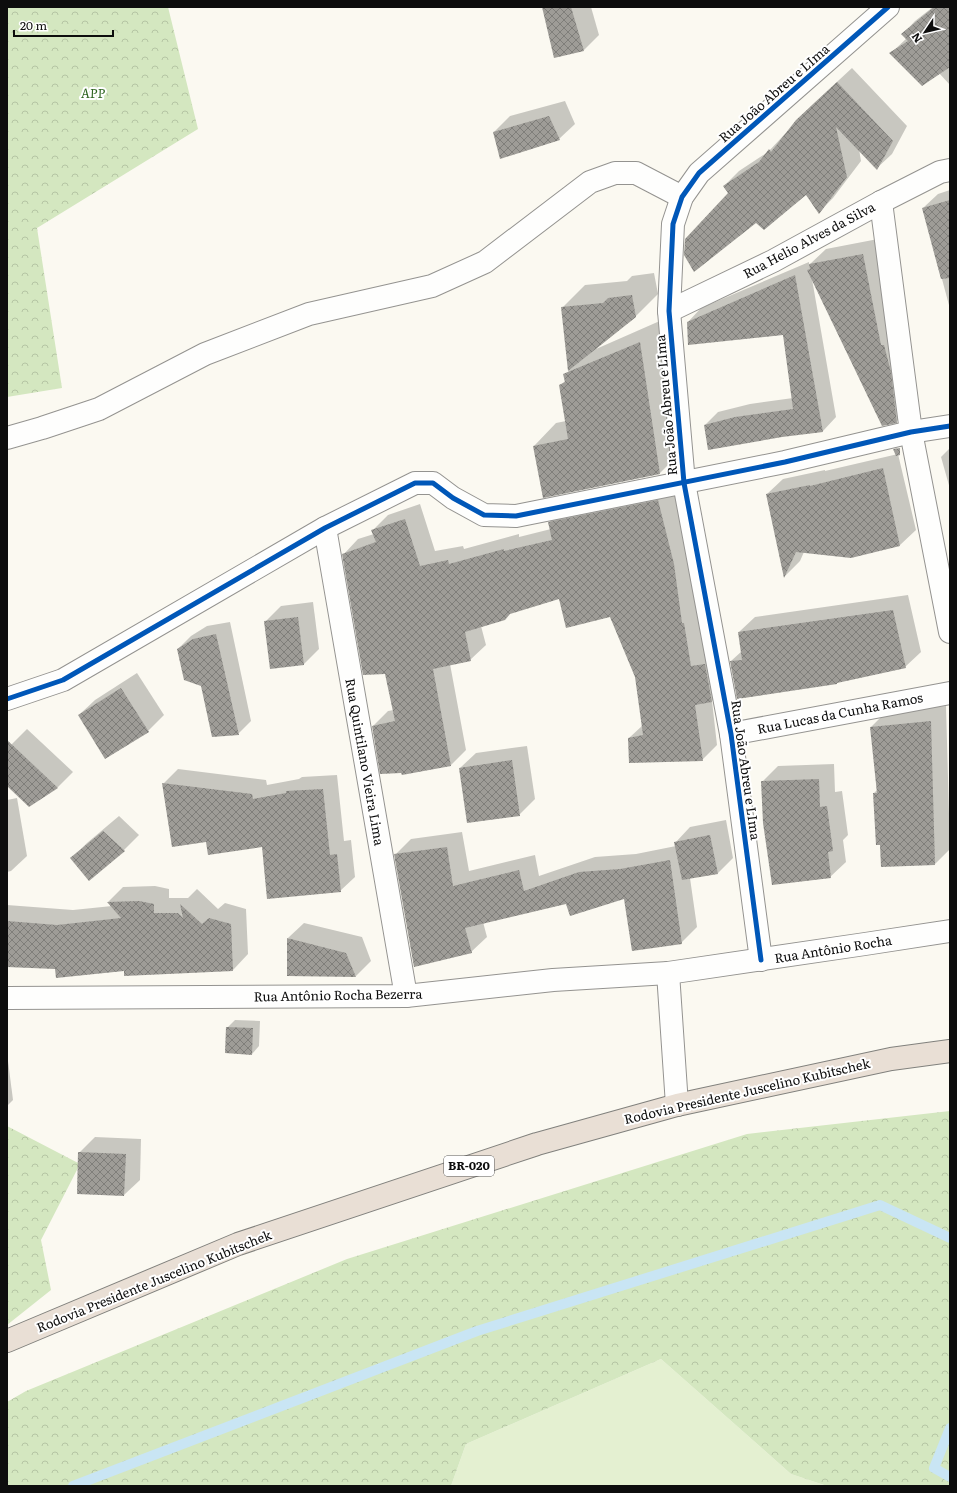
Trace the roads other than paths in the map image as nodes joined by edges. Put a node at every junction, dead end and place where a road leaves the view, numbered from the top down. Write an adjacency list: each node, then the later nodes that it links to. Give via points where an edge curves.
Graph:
1 (888, 7): 3 (street, Rua João Abreu e LIma, via 699,173)
2 (950, 170): 4 (street, Rua Helio Alves da Silva, via 940,172)
3 (682, 197): 5 (street, Rua João Abreu e LIma, via 673,224); 8 (street, via 636,173 615,173 590,182 486,262 432,286 309,314 205,354 99,409)
4 (881, 202): 5 (street, Rua Helio Alves da Silva, via 773,261); 7 (street)
5 (669, 311): 9 (street, Rua João Abreu e LIma)
6 (950, 426): 7 (street)
7 (911, 432): 9 (street); 11 (street)
8 (7, 438)
9 (684, 483): 10 (street, via 516,516 484,515 453,498 433,483 415,483); 14 (street, Rua João Abreu e LIma)
10 (325, 528): 13 (street, via 63,680); 18 (street, Rua Quintilano Vieira Lima)
11 (950, 632)
12 (950, 692): 14 (street, Rua Lucas da Cunha Ramos)
13 (7, 699)
14 (731, 734): 16 (street, Rua João Abreu e LIma)
15 (950, 930): 16 (street, Rua Antônio Rocha)
16 (761, 960): 17 (street, Rua Antônio Rocha)
17 (668, 973): 18 (street, Rua Antônio Rocha Bezerra, via 553,980); 21 (street)
18 (406, 996): 19 (street, Rua Antônio Rocha Bezerra)
19 (7, 998)
20 (950, 1051): 21 (highway, Rodovia Presidente Juscelino Kubitschek / BR-020, via 891,1059)
21 (677, 1105): 22 (highway, Rodovia Presidente Juscelino Kubitschek / BR-020, via 537,1144 238,1244)
22 (7, 1341)

